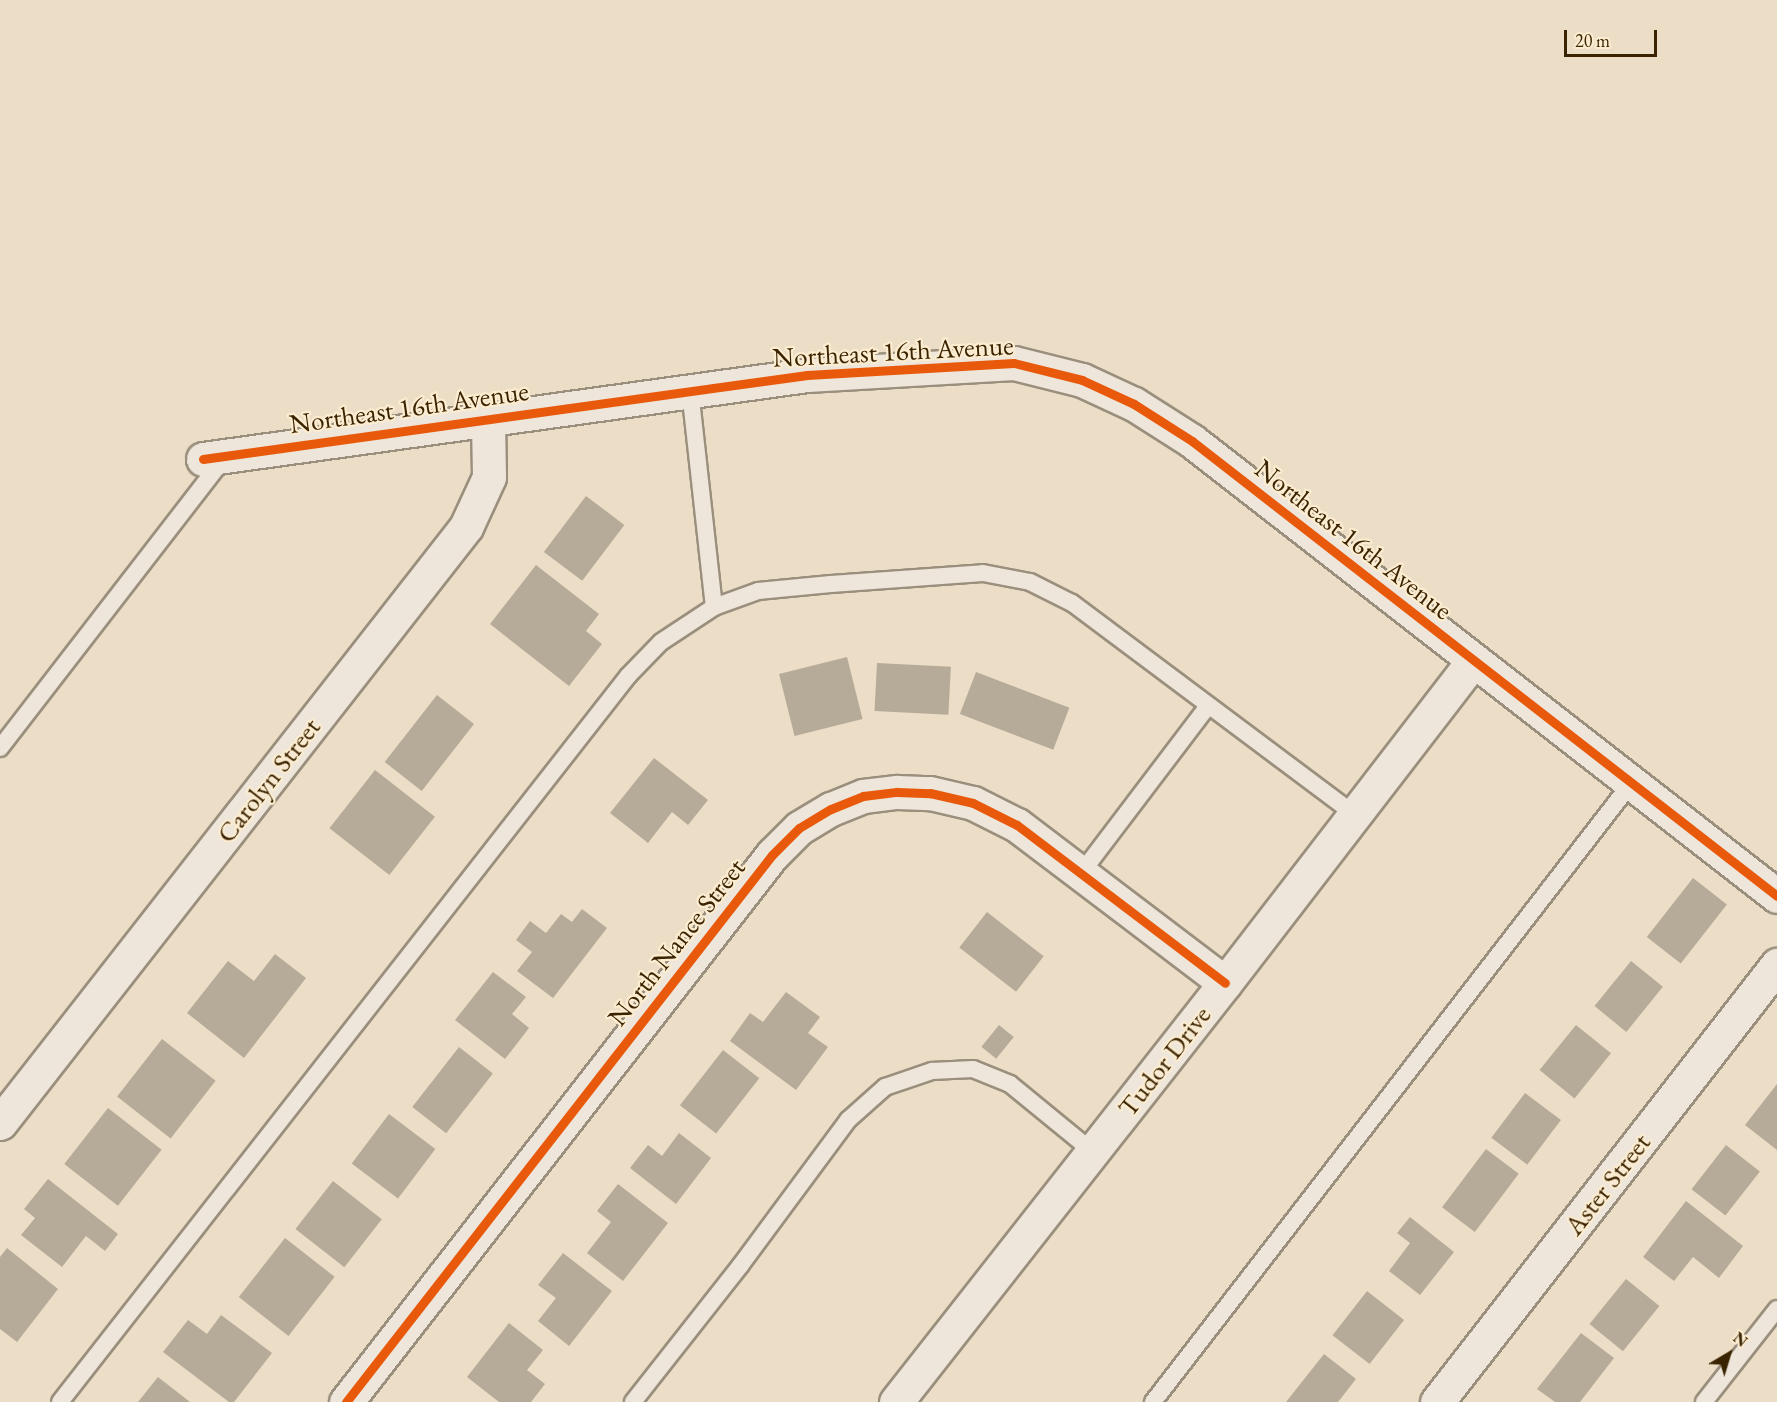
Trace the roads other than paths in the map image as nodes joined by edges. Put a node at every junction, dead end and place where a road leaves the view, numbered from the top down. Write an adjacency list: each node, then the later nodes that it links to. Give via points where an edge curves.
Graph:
1 (690, 390): 2 (street, Northeast 16th Avenue); 4 (lane); 5 (street, Northeast 16th Avenue, via 807,375 1014,363 1082,380 1134,404 1192,441)
2 (488, 417): 3 (street, Northeast 16th Avenue); 14 (street, Carolyn Street, via 489,477 466,527)
3 (214, 458): 7 (lane)
4 (714, 607): 6 (lane, via 758,591 831,584 983,573 1030,582 1072,603); 17 (lane, via 661,642 628,676)
5 (1473, 661): 8 (street, Northeast 16th Avenue); 9 (street, Tudor Drive)
6 (1208, 706): 9 (lane); 10 (lane)
7 (0, 748)
8 (1632, 782): 11 (street, Northeast 16th Avenue); 21 (lane)
9 (1354, 814): 13 (street, Tudor Drive)
10 (1082, 872): 13 (street, North Nance Street); 18 (street, North Nance Street, via 1017,825 973,804 930,794 863,796 799,828 772,855)
11 (1777, 896)
12 (1777, 965): 22 (street, Aster Street)
13 (1225, 983): 15 (street, Tudor Drive)
14 (0, 1123)
15 (1092, 1151): 19 (lane, via 1010,1084 973,1069 932,1071 885,1087 848,1120); 20 (street, Tudor Drive)
16 (1777, 1309): 23 (lane)
17 (60, 1402)
18 (346, 1402)
19 (633, 1402)
20 (896, 1402)
21 (1153, 1402)
22 (1437, 1402)
23 (1704, 1402)

